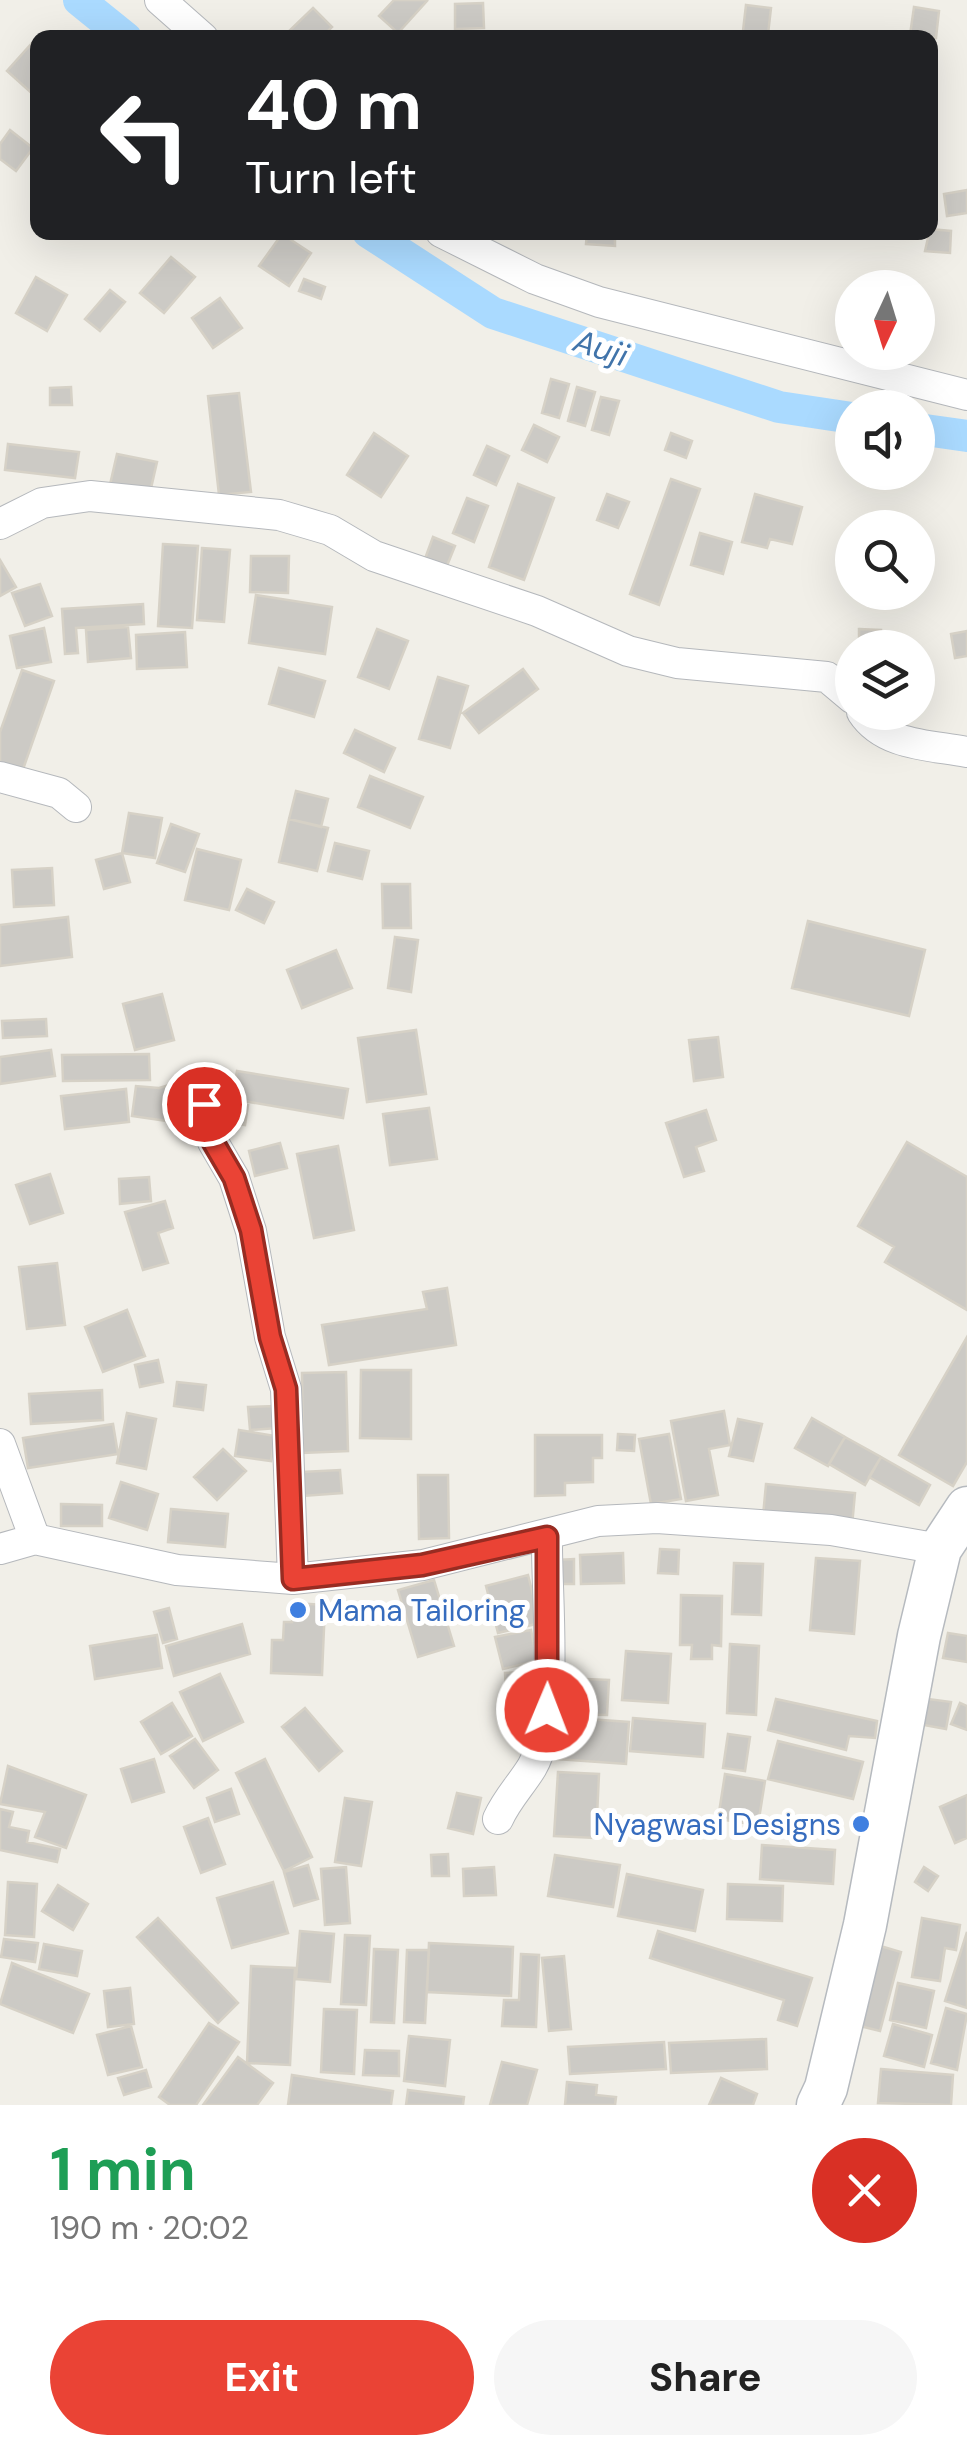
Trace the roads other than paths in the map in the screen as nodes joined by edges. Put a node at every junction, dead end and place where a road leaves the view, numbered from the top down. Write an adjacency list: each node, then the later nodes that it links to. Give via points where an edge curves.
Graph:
1 (160, 0): 2 (street)
2 (194, 30)
3 (458, 240): 4 (street, via 599,302)
4 (967, 395)
5 (0, 524): 6 (street, via 42,503 90,496 279,516 330,530 374,556 628,651 676,663 827,677)
6 (835, 684)
7 (880, 730): 8 (street, via 903,741)
8 (967, 752)
9 (0, 777): 10 (street, via 59,793)
10 (76, 806)
11 (204, 1104): 18 (street, via 251,1230 286,1389)
12 (0, 1444): 15 (street)
13 (967, 1508): 17 (street)
14 (547, 1537): 17 (street, via 598,1522 657,1518 831,1530); 18 (street, via 422,1565); 19 (street, via 547,1710 533,1766)
15 (35, 1539): 16 (street); 18 (street, via 177,1570)
16 (0, 1549)
17 (940, 1549): 20 (street, via 865,1925)
18 (293, 1579)
19 (498, 1818)
20 (818, 2105)

